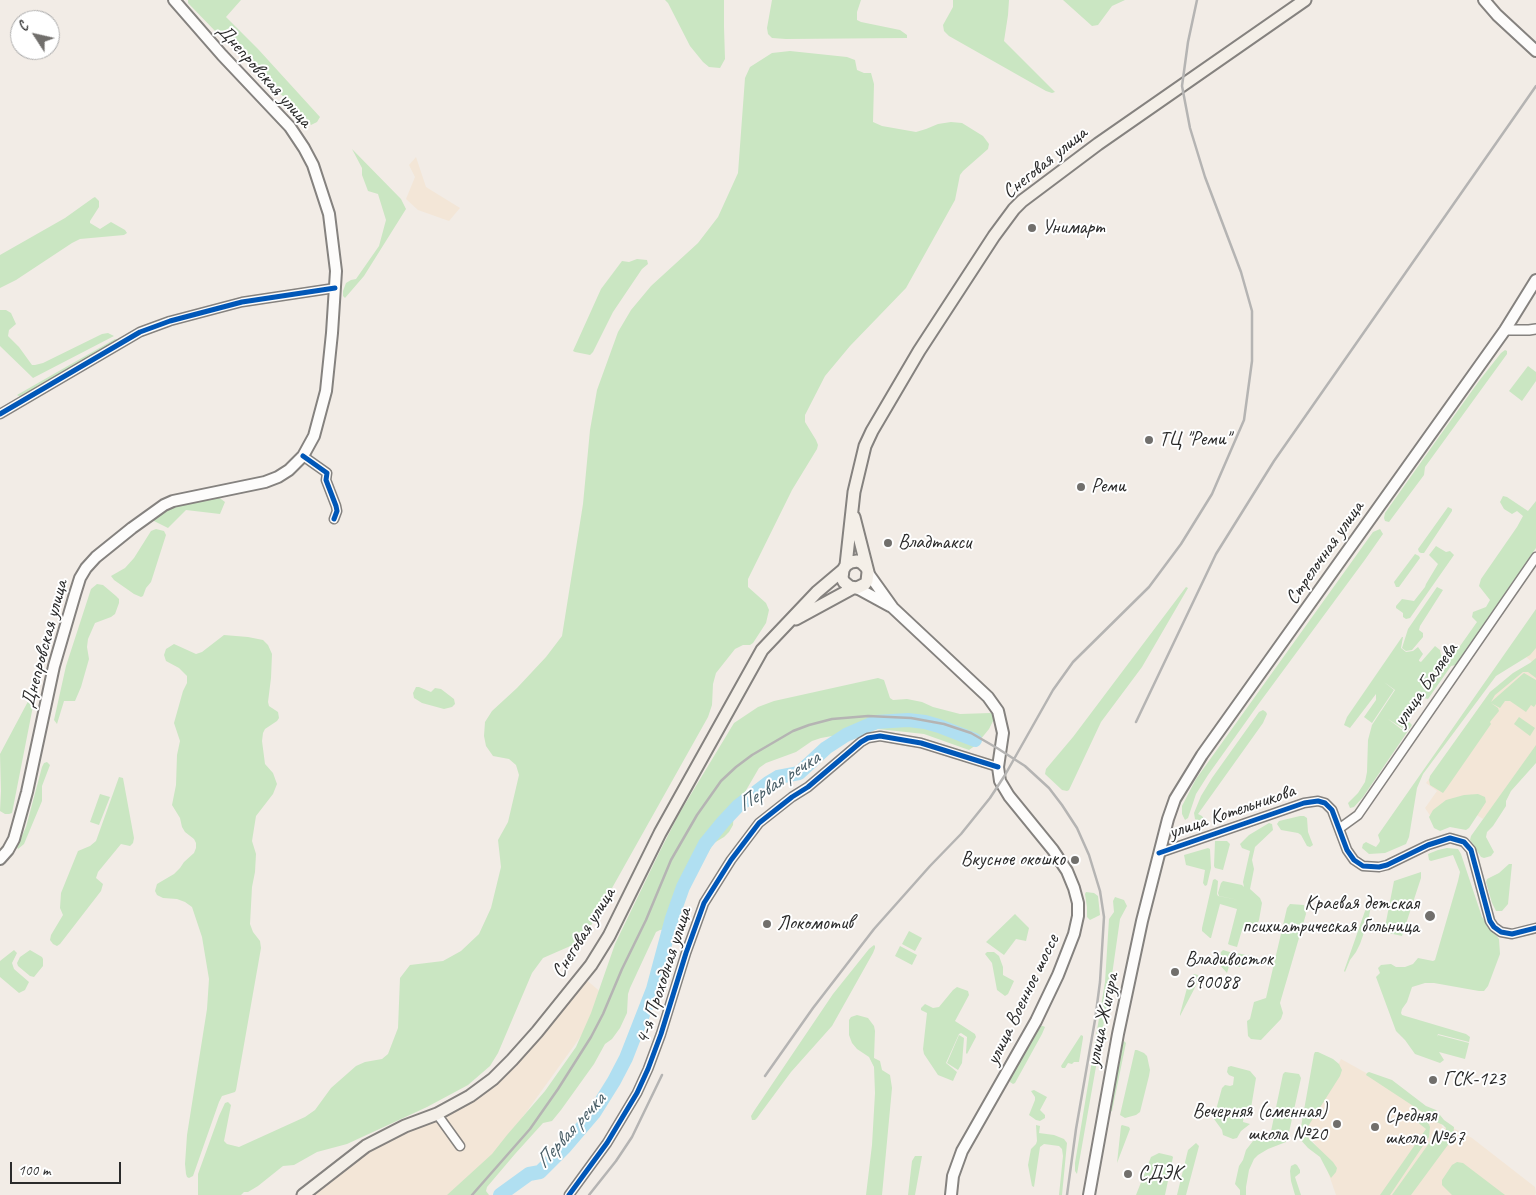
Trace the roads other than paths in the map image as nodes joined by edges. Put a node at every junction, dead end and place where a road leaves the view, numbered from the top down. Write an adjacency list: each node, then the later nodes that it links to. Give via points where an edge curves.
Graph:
1 (174, 0): 6 (main road, Днепровская улица, via 290,127 304,148 329,214)
2 (1306, 0): 11 (main road, Снеговая улица, via 1098,144 1014,209 919,351 872,431 860,464)
3 (1484, 0): 4 (main road)
4 (1536, 51)
5 (1536, 280): 8 (main road, Стрелочная улица)
6 (335, 288): 9 (street, via 242,302 140,332); 10 (main road, Днепровская улица, via 326,391 314,436)
7 (1536, 329): 8 (street)
8 (1505, 330): 21 (main road, Стрелочная улица, via 1202,756 1175,799)
9 (0, 414)
10 (303, 456): 12 (street, via 327,473 326,480 337,511); 22 (main road, Днепровская улица, via 289,470 265,482 164,505 125,533 86,568 80,578 54,666 14,839)
11 (852, 508): 14 (main road, Снеговая улица); 15 (main road, Снеговая улица)
12 (334, 519)
13 (1536, 557): 20 (street, улица Баляева, via 1358,814)
14 (844, 568): 15 (main road, via 857,561); 16 (main road, via 844,582); 18 (main road, Снеговая улица)
15 (868, 570): 16 (main road, via 867,581); 17 (main road, улица Военное шоссе)
16 (855, 588): 17 (main road, улица Военное шоссе); 18 (main road)
17 (893, 608): 19 (main road, улица Военное шоссе, via 988,697 998,711 1003,732)
18 (783, 626): 24 (main road, Снеговая улица, via 757,658 591,965 537,1032 493,1079)
19 (998, 767): 27 (street, 4-я Проходная улица, via 921,743 880,736 868,738 759,823 704,903 661,1034 637,1093); 28 (main road, улица Военное шоссе, via 1000,782 1009,796 1067,870 1078,903 1078,916 1073,939 1058,976 962,1151 953,1176)
20 (1340, 828): 21 (street, улица Котельникова, via 1325,803 1310,802); 23 (street, улица Котельникова, via 1343,843 1354,860 1371,867 1387,865 1440,840 1450,838 1464,842 1471,850 1494,927 1512,934)
21 (1159, 853): 29 (main road, улица Жигура, via 1118,1034)
22 (0, 859)
23 (1536, 928)
24 (437, 1114): 25 (street); 26 (main road, Снеговая улица, via 366,1146)
25 (460, 1146)
26 (303, 1195)
27 (569, 1195)
28 (951, 1195)
29 (1089, 1195)

